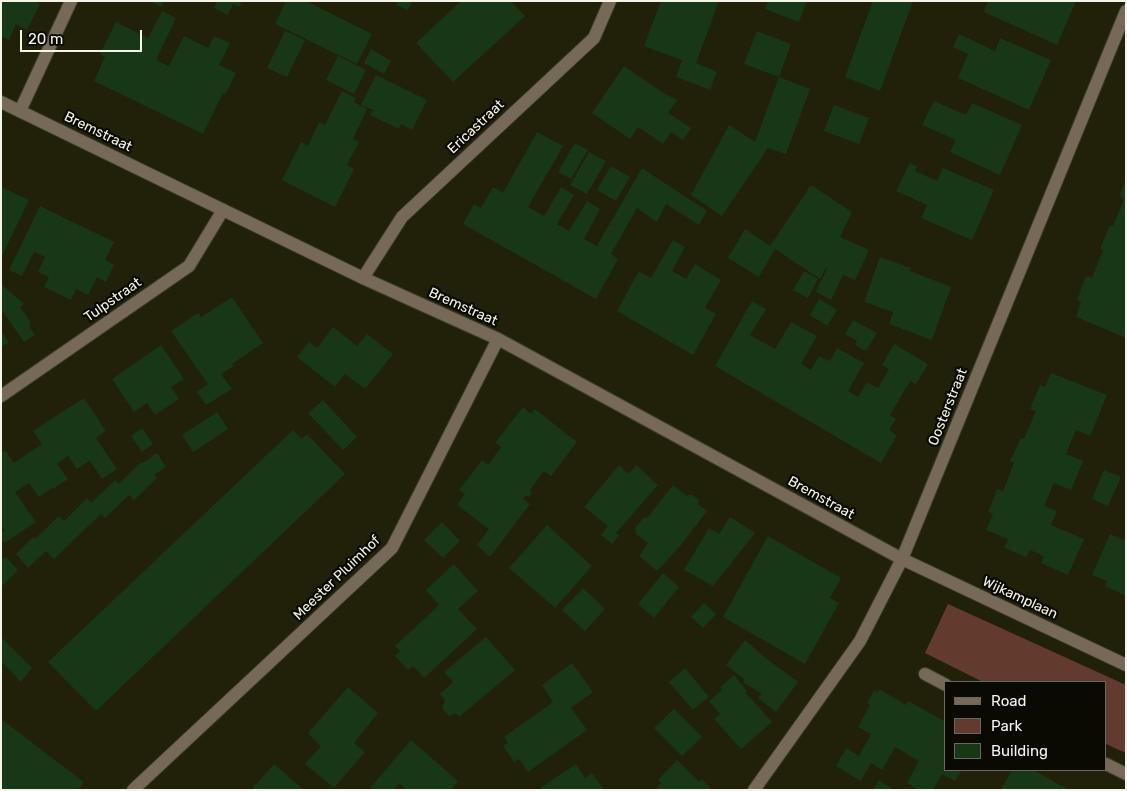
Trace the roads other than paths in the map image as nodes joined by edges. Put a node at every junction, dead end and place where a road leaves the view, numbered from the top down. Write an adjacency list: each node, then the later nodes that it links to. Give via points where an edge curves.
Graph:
1 (71, 1): 5 (street)
2 (610, 1): 7 (street, Ericastraat, via 594,38 402,216)
3 (1126, 11): 10 (street, Oosterstraat)
4 (1, 102): 5 (street, Bremstraat)
5 (20, 111): 6 (street, Bremstraat)
6 (223, 210): 7 (street, Bremstraat); 9 (street, Tulpstraat, via 189,266)
7 (363, 278): 8 (street, Bremstraat)
8 (498, 339): 10 (street, Bremstraat); 16 (street, Meester Pluimhof, via 392,548)
9 (1, 396)
10 (902, 559): 11 (street, Wijkamplaan); 17 (street, Oosterstraat, via 860,641)
11 (1126, 665)
12 (925, 674): 13 (street)
13 (944, 684)
14 (1107, 764): 15 (street)
15 (1126, 774)
16 (133, 790)
17 (754, 790)

